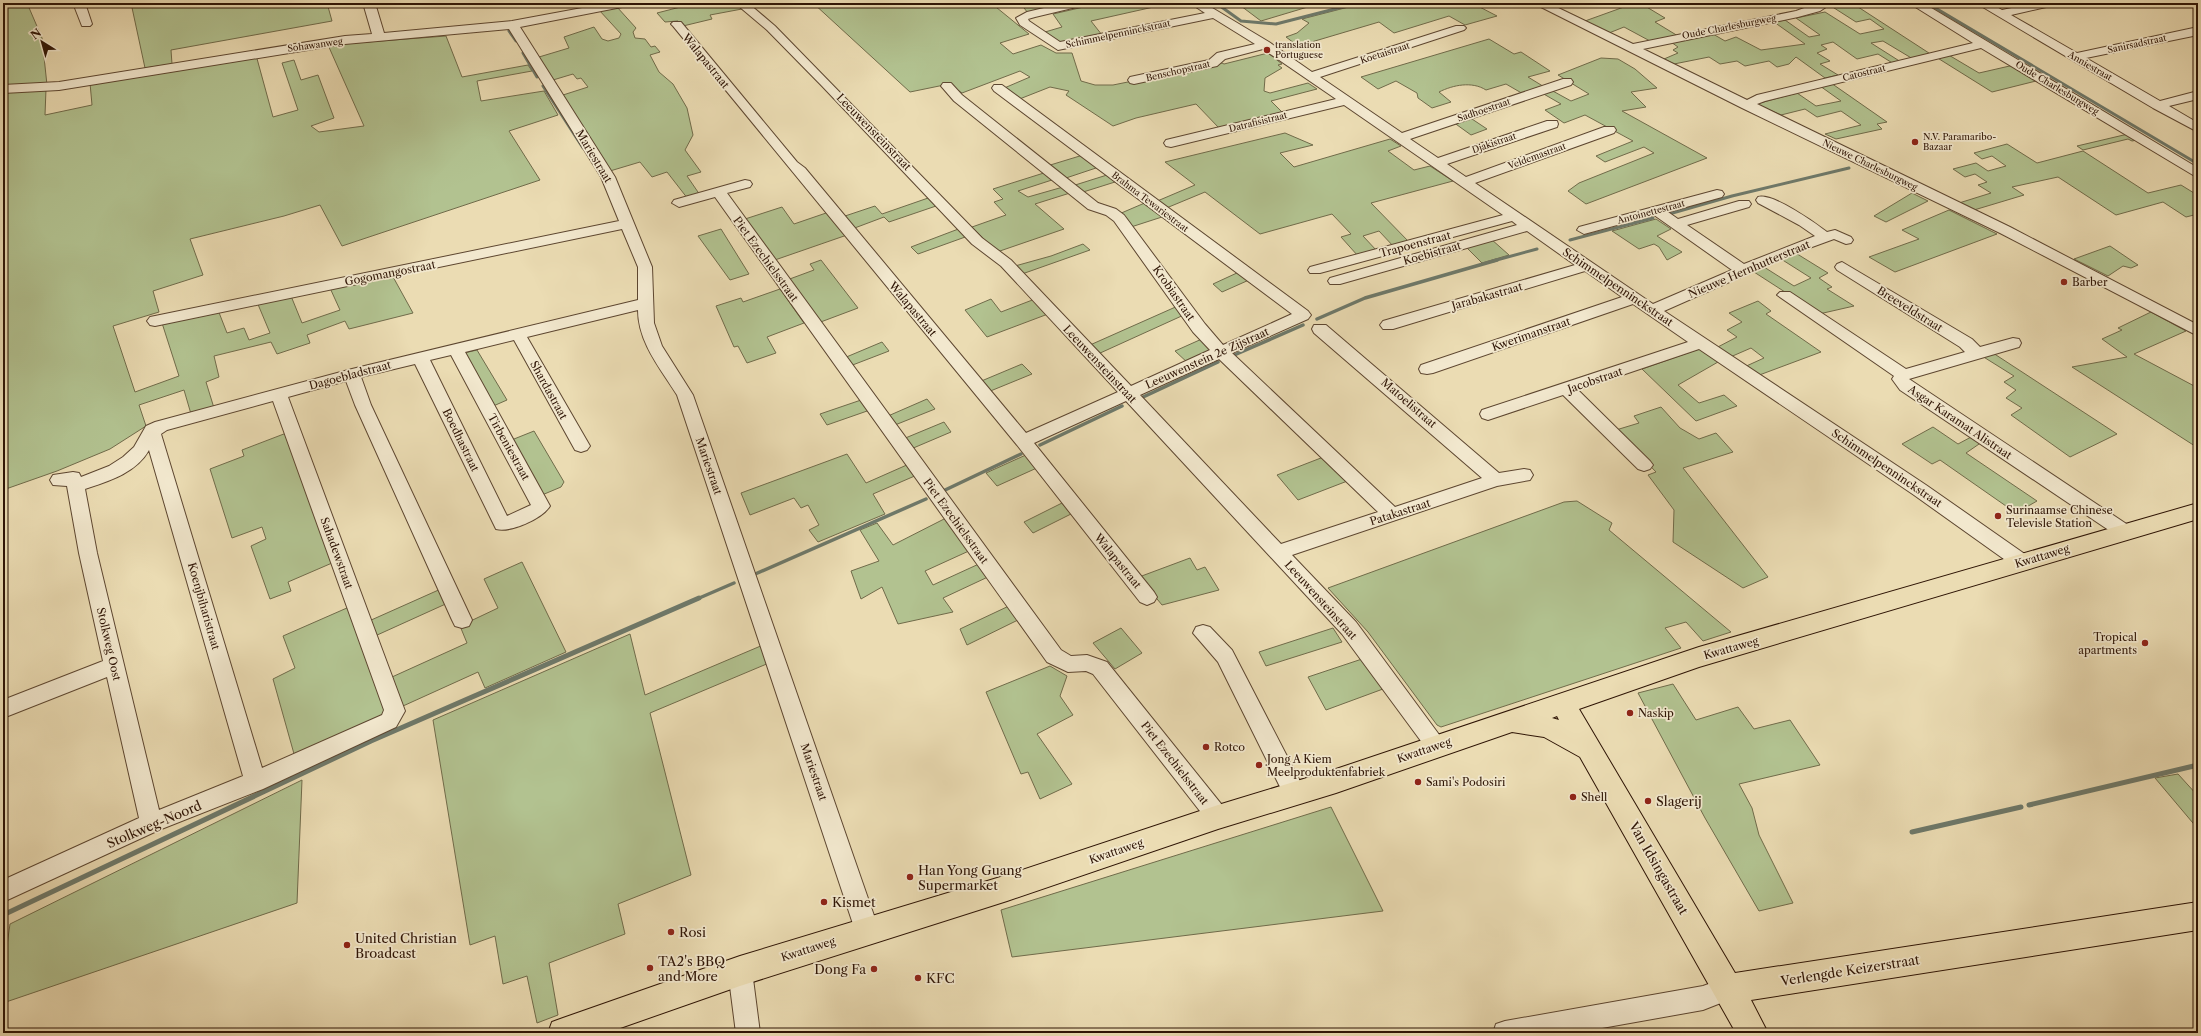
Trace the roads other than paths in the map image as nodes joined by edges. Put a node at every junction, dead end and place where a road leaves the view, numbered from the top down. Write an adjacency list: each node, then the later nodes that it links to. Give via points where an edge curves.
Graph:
1 (79, 3): 14 (street)
2 (369, 3): 19 (street)
3 (628, 3): 16 (street, Sohawanweg)
4 (741, 3): 82 (street, Leeuwensteinstraat, via 771,28 826,83 977,241 1006,263)
5 (1081, 3): 12 (street, Schimmelpenninckstraat, via 1022,18 1024,23 1058,46)
6 (1196, 3): 12 (street, Schimmelpenninckstraat)
7 (1539, 3): 22 (street, Nieuwe Charlesburgweg)
8 (1826, 3): 22 (street, Oude Charlesburgweg, via 1798,14)
9 (1915, 3): 20 (street, Oude Charlesburgweg)
10 (1982, 3): 13 (street, Anniestraat)
11 (2051, 3): 13 (street)
12 (1213, 14): 21 (street, Schimmelpenninckstraat)
13 (2000, 14): 23 (street, Anniestraat)
14 (86, 24)
15 (677, 24): 85 (street, Walapastraat)
16 (512, 25): 19 (street, Sohawanweg); 50 (street, Mariestraat, via 608,177)
17 (1460, 28): 24 (street, Koetaistraat)
18 (2198, 31): 23 (street, Sanirsadstraat)
19 (379, 36): 29 (street, Sohawanweg, via 59,86)
20 (1983, 44): 32 (street, Catostraat, via 1761,98); 40 (street, Oude Charlesburgweg)
21 (1265, 45): 24 (street, Schimmelpenninckstraat); 25 (street, Benschopstraat, via 1221,56 1213,63)
22 (1631, 48): 32 (street, Nieuwe Charlesburgweg)
23 (2076, 57): 33 (street, Anniestraat)
24 (1309, 77): 31 (street, Schimmelpenninckstraat)
25 (1134, 80)
26 (1567, 82): 37 (street, Sadhoestraat)
27 (947, 86): 74 (street, Krobiastraat, via 958,98 1093,206 1111,212 1119,218 1200,328)
28 (998, 88): 65 (street, Brahma Tewariestraat)
29 (3, 89)
30 (2198, 95): 33 (street)
31 (1346, 101): 37 (street, Schimmelpenninckstraat); 38 (street, Datrafisistraat)
32 (1746, 105): 69 (street, Nieuwe Charlesburgweg, via 2005,230)
33 (2158, 105): 35 (street, Anniestraat)
34 (1552, 124): 39 (street, Djakistraat)
35 (2198, 128)
36 (1609, 130): 41 (street, Veldemastraat)
37 (1400, 138): 39 (street, Schimmelpenninckstraat)
38 (1171, 143)
39 (1436, 163): 41 (street, Schimmelpenninckstraat)
40 (2198, 174)
41 (1465, 182): 49 (street, Schimmelpenninckstraat)
42 (745, 184): 43 (street)
43 (719, 192): 46 (street); 108 (street, Piet Ezechielsstraat, via 1054,656 1068,664 1087,663 1100,668)
44 (1717, 194): 48 (street, Antoinettestraat)
45 (1763, 200): 54 (street, via 1804,222)
46 (679, 203)
47 (1744, 204): 51 (street)
48 (1656, 210): 51 (street); 53 (street, Antoinettestraat)
49 (1515, 216): 52 (street, Schimmelpenninckstraat); 58 (street, Trapoenstraat)
50 (626, 224): 63 (street, Mariestraat, via 645,267); 66 (street, Gogomangostraat)
51 (1676, 224): 59 (street)
52 (1530, 226): 56 (street, Schimmelpenninckstraat); 60 (street, Koebistraat)
53 (1584, 230)
54 (1825, 238): 55 (street, Nieuwe Hernhutterstraat, via 1835,234); 59 (street, Nieuwe Hernhutterstraat)
55 (1846, 240)
56 (1587, 266): 62 (street, Schimmelpenninckstraat); 67 (street, Jarabakastraat)
57 (1842, 267): 75 (street, Breeveldstraat, via 1966,344)
58 (1315, 270)
59 (1744, 271): 64 (street, Nieuwe Hernhutterstraat)
60 (1335, 280)
61 (1785, 295): 79 (street, Asgar Karamat Alistraat)
62 (1634, 298): 64 (street, Schimmelpenninckstraat); 77 (street, Kwerimanstraat)
63 (645, 303): 70 (street, Dagoebladstraat); 112 (street, Mariestraat, via 646,323 654,346 685,395)
64 (1652, 310): 72 (street, Schimmelpenninckstraat)
65 (1303, 315): 74 (street, Leeuwenstein 2e Zijstraat)
66 (154, 321)
67 (1388, 325)
68 (1320, 329): 89 (street, Matoelistraat)
69 (2198, 331)
70 (518, 334): 73 (street, Dagoebladstraat); 86 (street, Shardastraat)
71 (2012, 342): 75 (street)
72 (1701, 343): 80 (street, Jacobstraat); 95 (street, Schimmelpenninckstraat)
73 (455, 349): 76 (street, Dagoebladstraat); 92 (street, Tirbeniestraat, via 541,506 507,524)
74 (1221, 352): 82 (street, Leeuwenstein 2e Zijstraat); 91 (street, Krobiastraat)
75 (1976, 353): 79 (street)
76 (420, 357): 78 (street, Dagoebladstraat); 92 (street, Boedhastraat)
77 (1427, 369)
78 (352, 374): 81 (street, Dagoebladstraat); 97 (street, via 369,419)
79 (1904, 374): 93 (street, Asgar Karamat Alistraat, via 1900,379 1906,386)
80 (1567, 389): 83 (street, Jacobstraat); 87 (street)
81 (279, 394): 84 (street, Dagoebladstraat); 102 (street, Sahadewstraat)
82 (1128, 394): 85 (street, Leeuwenstein 2e Zijstraat); 94 (street, Leeuwensteinstraat)
83 (1488, 414)
84 (152, 430): 99 (street, Stolkweg Oost, via 137,455 116,472 68,483); 106 (street, Koenjbiharistraat)
85 (1023, 441): 96 (street, Walapastraat)
86 (581, 446)
87 (1644, 465)
88 (1524, 475): 89 (street, Patakastraat)
89 (1496, 480): 91 (street, Patakastraat)
90 (2198, 511): 93 (main road, Kwattaweg)
91 (1392, 514): 94 (street, Patakastraat)
92 (502, 524)
93 (2125, 532): 95 (main road, Kwattaweg)
94 (1278, 552): 104 (street, Leeuwensteinstraat, via 1348,628)
95 (2022, 562): 100 (main road, Kwattaweg, via 1699,657)
96 (1147, 597)
97 (462, 620)
98 (1204, 633): 107 (street, via 1225,656)
99 (114, 665): 101 (street); 109 (street, Stolkweg Oost)
100 (1563, 704): 103 (main road, Kwattaweg); 105 (main road, Van Idsingastraat)
101 (3, 709)
102 (395, 711): 106 (street, Stolkweg-Noord, via 389,721)
103 (1500, 724): 104 (main road, Kwattaweg); 105 (main road, via 1529,722 1543,725 1563,733)
104 (1436, 746): 107 (main road, Kwattaweg)
105 (1592, 752): 114 (main road, Van Idsingastraat)
106 (255, 782): 109 (street, Stolkweg-Noord)
107 (1295, 794): 108 (main road, Kwattaweg)
108 (1218, 817): 112 (main road, Kwattaweg, via 1007,888)
109 (151, 823): 110 (street, Stolkweg-Noord)
110 (3, 891)
111 (2198, 916): 114 (main road, Verlengde Keizerstraat)
112 (867, 930): 113 (main road, Kwattaweg)
113 (740, 971): 115 (main road, Kwattaweg); 116 (street)
114 (1728, 989): 117 (street, Verlengde Keizerstraat, via 1703,998); 118 (main road, Van Idsingastraat)
115 (563, 1033)
116 (748, 1033)
117 (1505, 1033)
118 (1753, 1033)

